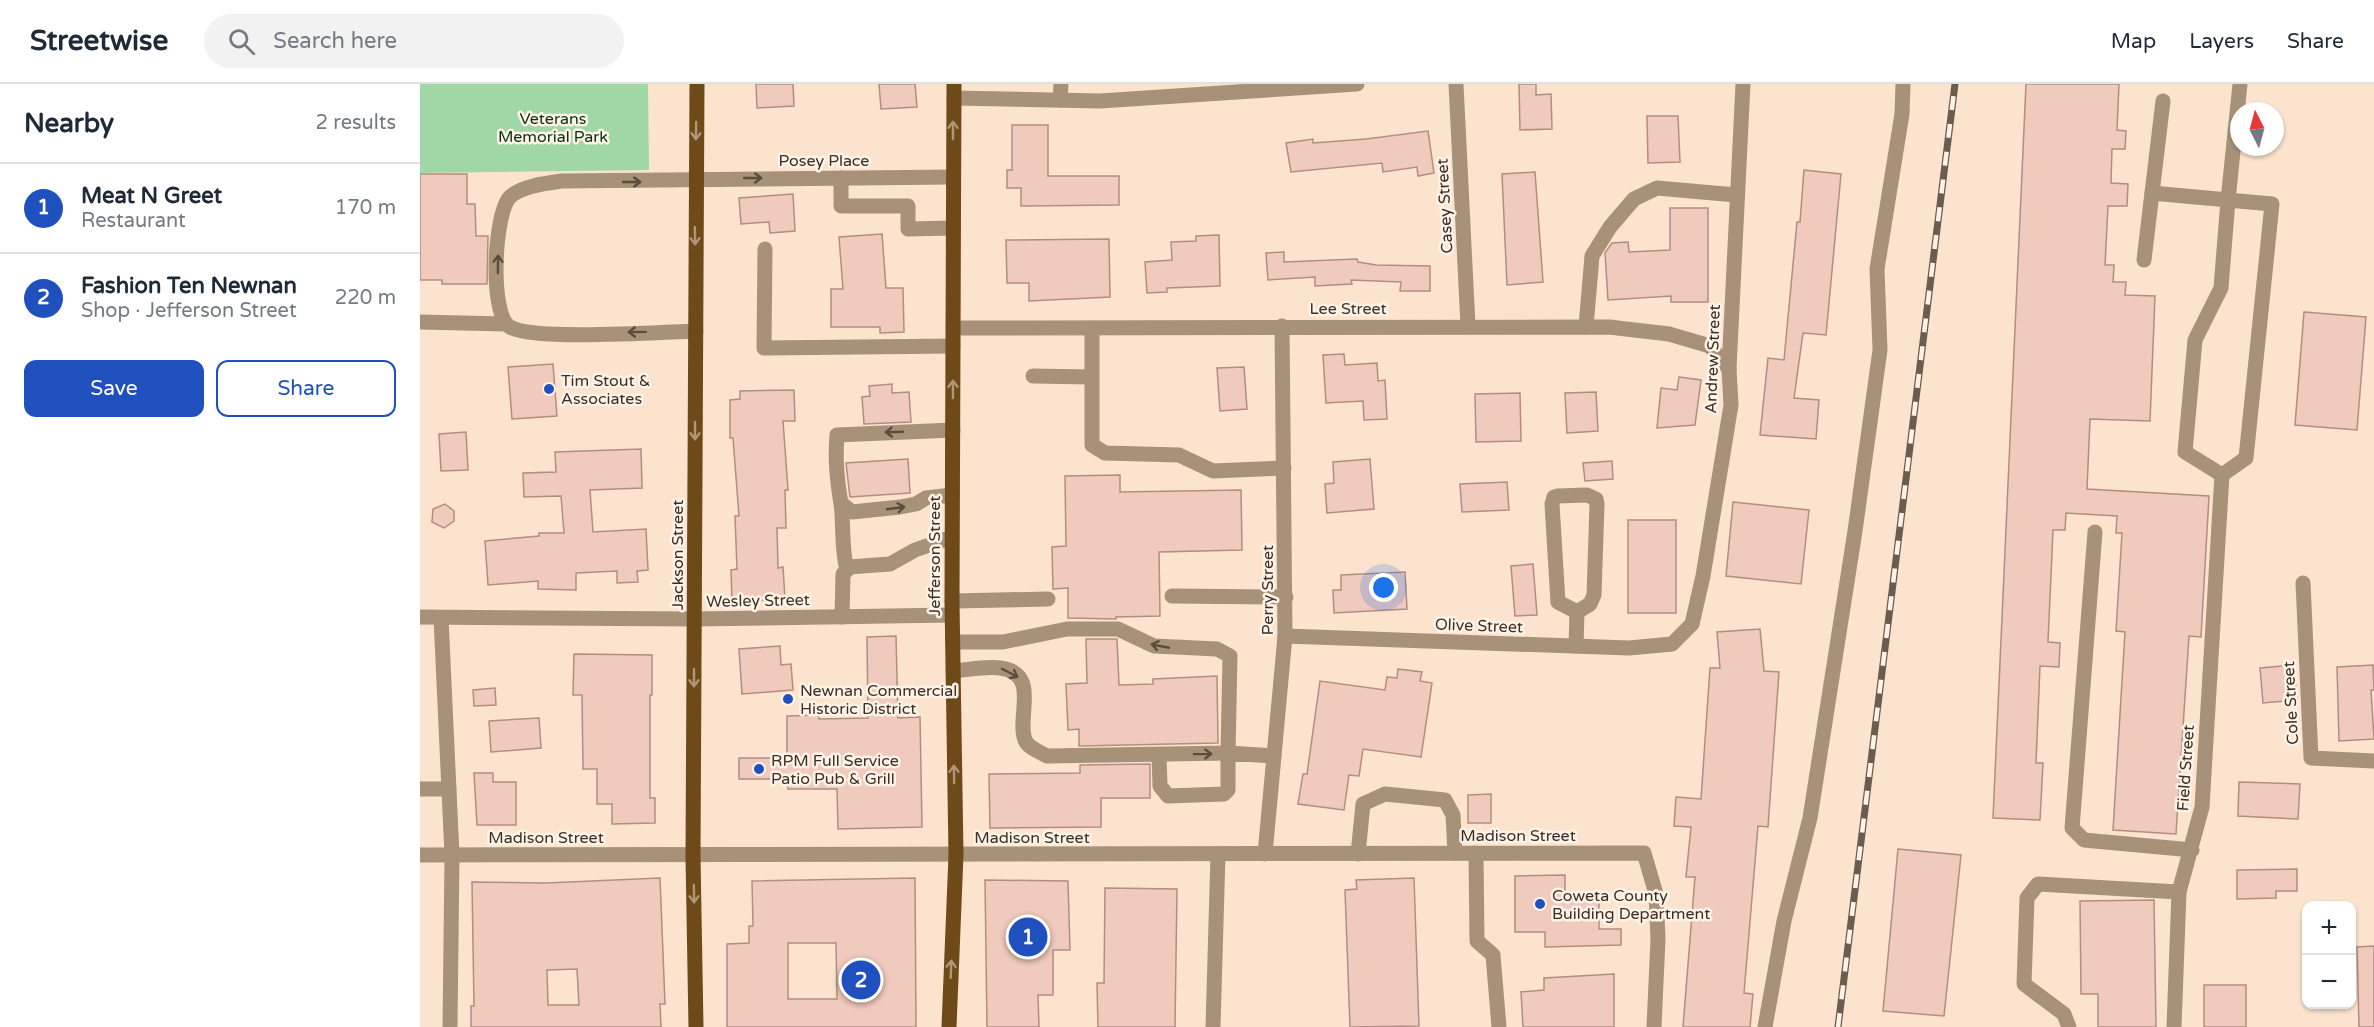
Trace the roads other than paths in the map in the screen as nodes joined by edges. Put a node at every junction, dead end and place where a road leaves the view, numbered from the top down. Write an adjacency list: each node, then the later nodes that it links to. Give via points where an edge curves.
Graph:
1 (697, 84): 12 (main road, Jackson Street, one-way to 12)
2 (1061, 84): 9 (street)
3 (1357, 84): 9 (street, via 1235,94)
4 (1456, 84): 23 (street, Casey Street)
5 (1743, 84): 15 (street, Andrew Street)
6 (1904, 84): 78 (street, via 1877,269 1880,350 1853,543 1810,818 1784,921)
7 (2240, 84): 16 (street)
8 (954, 91): 9 (street); 11 (main road, Jefferson Street, one-way to 8)
9 (1060, 100)
10 (2163, 101): 14 (street)
11 (953, 177): 13 (street, Posey Place); 17 (main road, Jefferson Street)
12 (694, 178): 13 (street, Posey Place, one-way to 13); 21 (street, Posey Place, one-way to 12, via 498,310 498,239 501,213 512,195 562,181 659,182); 27 (main road, Jackson Street, one-way to 27)
13 (841, 178): 17 (street, via 841,206 908,206 908,229)
14 (2152, 194): 16 (street); 19 (street)
15 (1736, 195): 24 (street, via 1656,188 1634,199 1610,226 1592,256); 29 (street, Andrew Street)
16 (2229, 200): 34 (street, via 2221,288 2196,340 2185,452); 34 (street, via 2272,204 2246,458)
17 (953, 228): 25 (main road, Jefferson Street)
18 (765, 249): 28 (street, via 764,348)
19 (2144, 260)
20 (420, 322): 21 (street)
21 (506, 324): 27 (street, one-way to 21, via 564,334 520,330)
22 (1282, 326): 23 (street, Lee Street); 26 (street, Lee Street); 33 (street, Perry Street)
23 (1468, 326): 24 (street, Lee Street)
24 (1586, 327): 29 (street, Lee Street, via 1668,334 1710,346)
25 (953, 328): 26 (street, Lee Street); 28 (main road, Jefferson Street)
26 (1092, 328): 31 (street)
27 (696, 331): 49 (main road, Jackson Street, one-way to 49)
28 (953, 346): 32 (main road, Jefferson Street, one-way to 28)
29 (1729, 369): 52 (street, Andrew Street, via 1731,405 1703,576 1692,624)
30 (1033, 376): 31 (street)
31 (1091, 377): 33 (street, via 1092,444 1097,450 1179,455 1213,471)
32 (952, 430): 35 (main road, Jefferson Street); 36 (street, one-way to 36, via 837,435 836,482)
33 (1284, 468): 42 (street, Perry Street)
34 (2222, 475): 61 (street, Field Street, via 2202,807)
35 (952, 495): 36 (street, one-way to 35, via 852,512 900,507); 38 (main road, Jefferson Street)
36 (841, 503): 39 (street)
37 (2096, 532): 61 (street, via 2072,828 2084,840)
38 (952, 537): 39 (street, via 890,564); 44 (main road, Jefferson Street)
39 (847, 570): 47 (street, via 843,574)
40 (2303, 582): 58 (street, Cole Street, via 2311,758)
41 (1173, 596): 42 (street)
42 (1286, 597): 50 (street, Perry Street)
43 (1048, 600): 44 (street, Wesley Street)
44 (952, 608): 47 (street, Wesley Street); 51 (main road, Jefferson Street)
45 (1577, 612): 45 (street, via 1590,604 1594,595 1597,504 1587,495 1557,496 1552,504 1558,602); 53 (street)
46 (420, 617): 48 (street, Wesley Street)
47 (842, 617): 49 (street, Wesley Street)
48 (441, 618): 49 (street, Wesley Street); 60 (street)
49 (695, 619): 70 (main road, Jackson Street, one-way to 70)
50 (1285, 636): 53 (street, Olive Street); 57 (street, Perry Street)
51 (952, 642): 54 (main road, Jefferson Street); 55 (street, one-way to 51, via 1230,656 1217,649 1162,648 1118,628 1067,629 1003,642)
52 (1672, 644): 53 (street, Olive Street, via 1629,648)
53 (1576, 646)
54 (953, 671): 56 (street, one-way to 56, via 1000,668 1021,680 1025,691 1025,740 1047,756); 69 (main road, Jefferson Street, one-way to 54)
55 (1228, 753): 56 (street, one-way to 55); 56 (street, via 1228,790 1215,796 1163,793); 57 (street)
56 (1159, 755)
57 (1274, 756): 64 (street, Perry Street)
58 (2374, 761)
59 (420, 789): 60 (street)
60 (449, 789): 68 (street)
61 (2192, 850): 71 (street, Field Street)
62 (1455, 853): 65 (street, Madison Street); 65 (street, via 1453,816 1445,801 1385,794 1363,804); 66 (street, Madison Street)
63 (1218, 854): 64 (street, Madison Street); 69 (street, Madison Street); 75 (street)
64 (1265, 854): 65 (street, Madison Street)
65 (1358, 854)
66 (1476, 854): 76 (street, via 1478,941 1493,955); 77 (street, Madison Street, via 1644,853 1656,894)
67 (420, 855): 68 (street, Madison Street)
68 (452, 855): 70 (street, Madison Street); 72 (street)
69 (956, 855): 70 (street, Madison Street); 74 (main road, Jefferson Street, one-way to 69)
70 (693, 856): 73 (main road, Jackson Street, one-way to 73)
71 (2179, 892): 79 (street, via 2038,884 2027,898 2024,984 2064,1014); 80 (street, Field Street)
72 (450, 1027)
73 (696, 1027)
74 (949, 1027)
75 (1213, 1027)
76 (1499, 1027)
77 (1654, 1027)
78 (1765, 1027)
79 (2069, 1027)
80 (2174, 1027)

